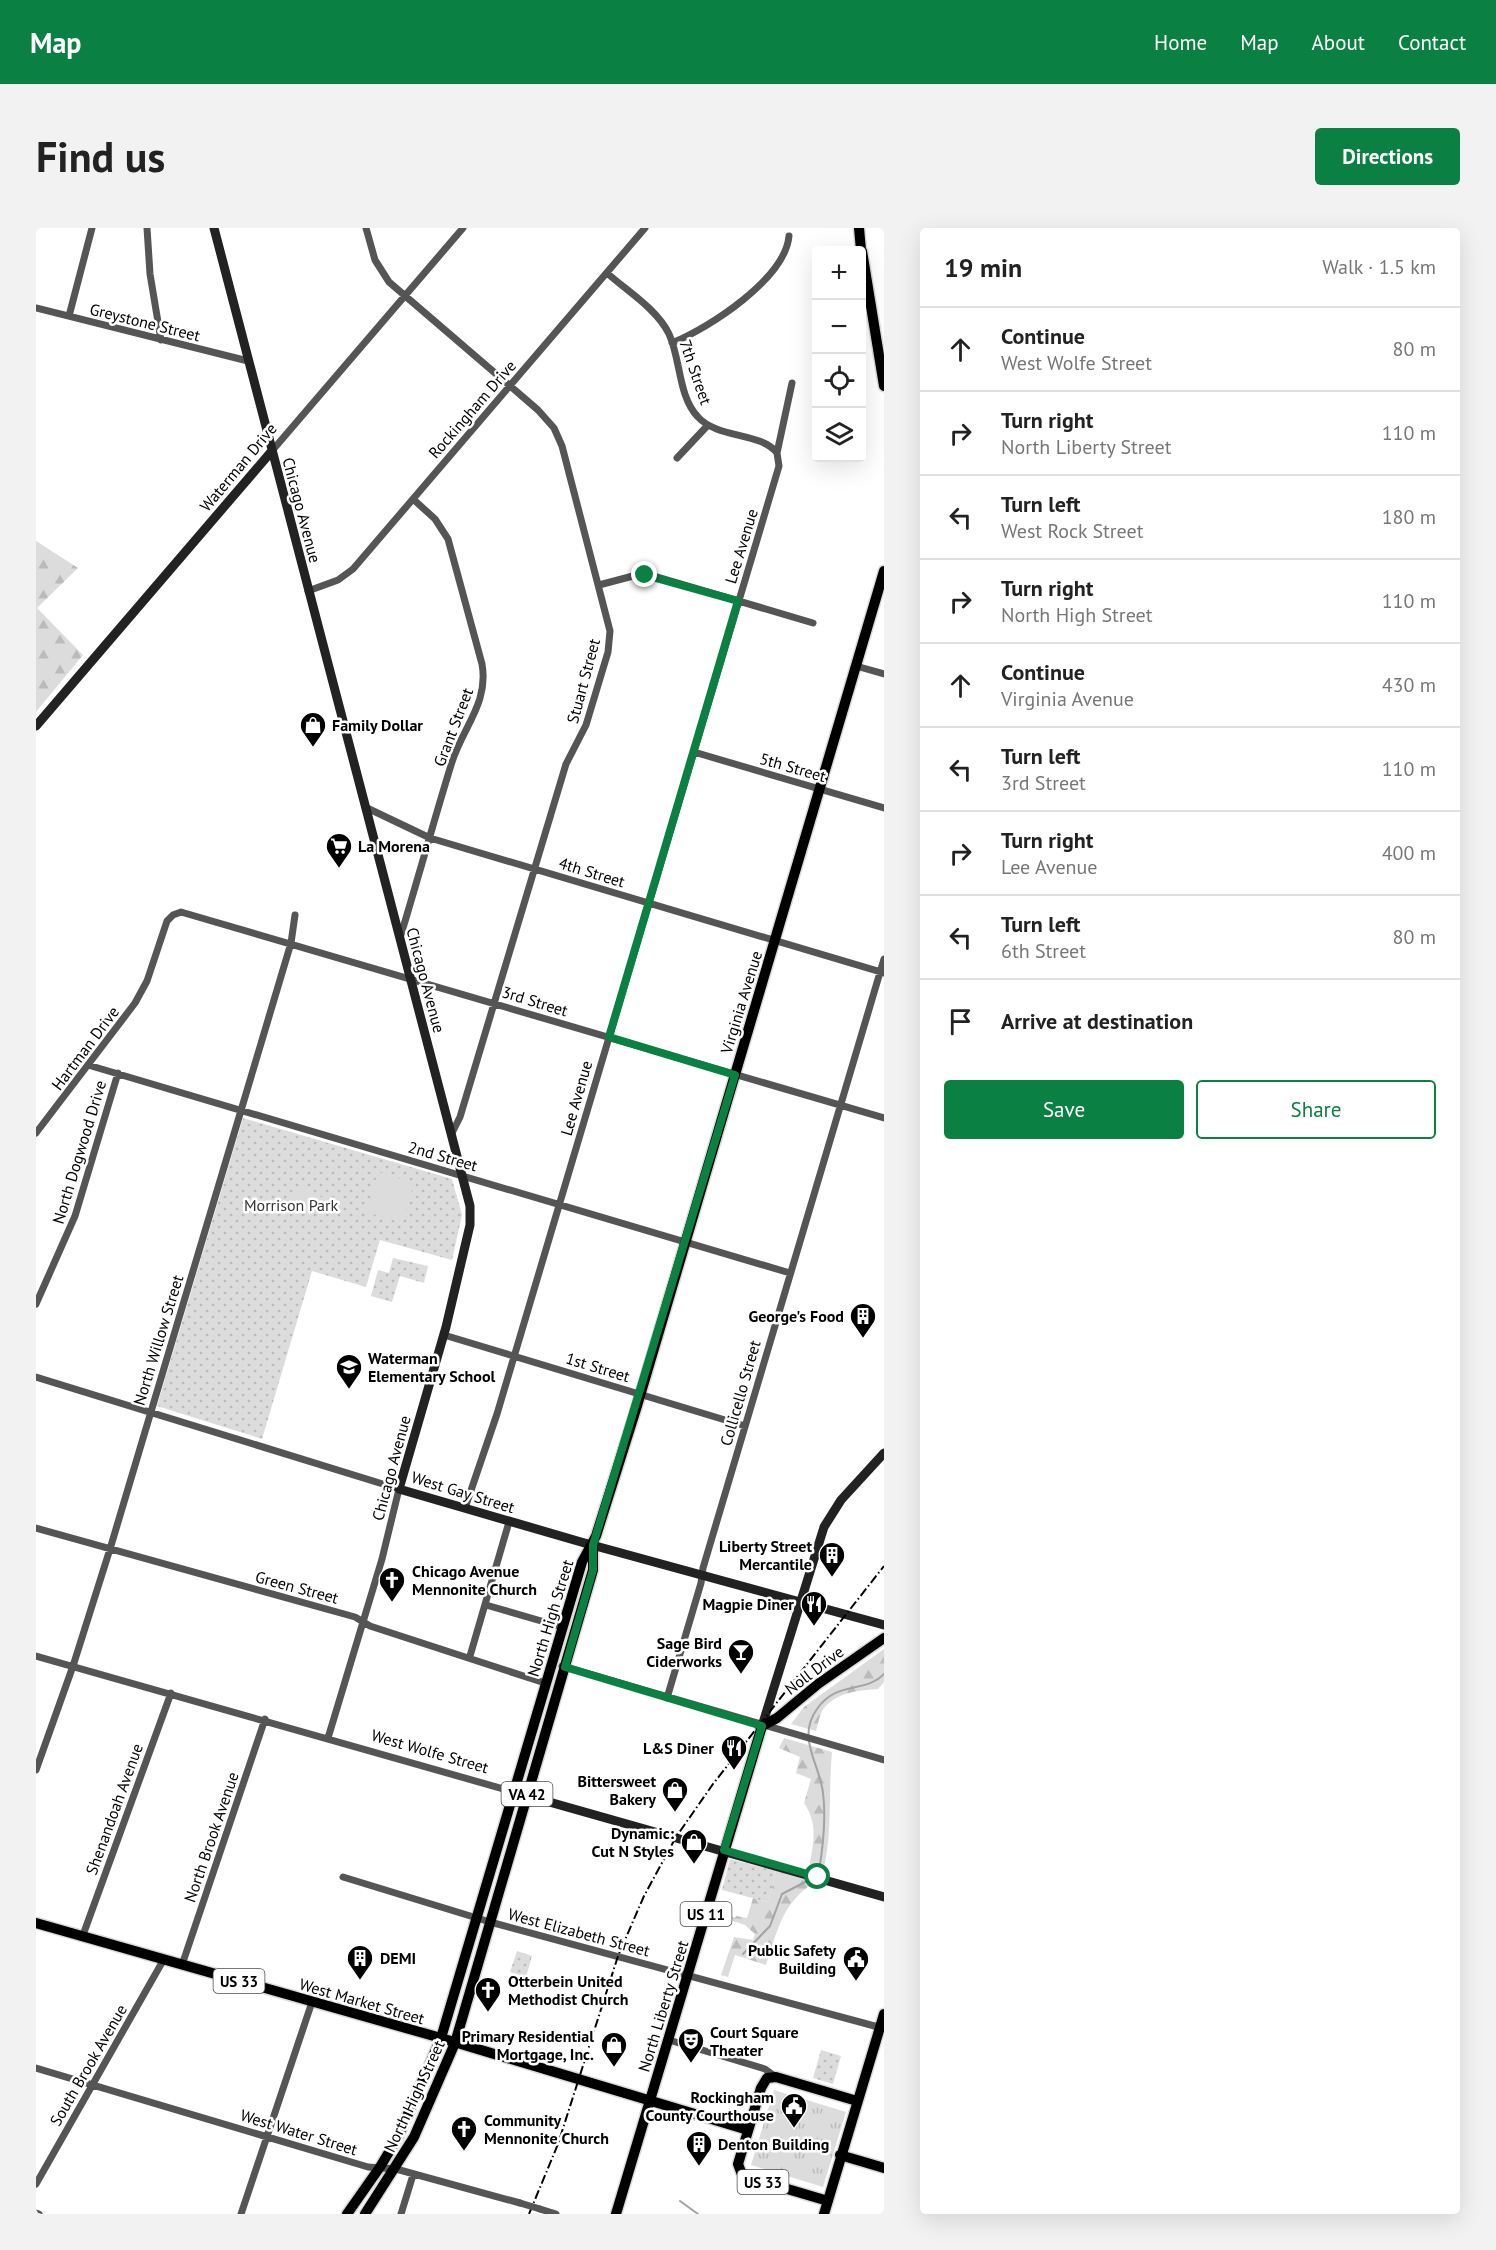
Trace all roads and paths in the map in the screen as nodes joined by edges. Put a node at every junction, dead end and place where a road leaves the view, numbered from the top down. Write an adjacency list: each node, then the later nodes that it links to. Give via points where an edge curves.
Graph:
1 (92, 228): 14 (street)
2 (147, 228): 15 (street)
3 (214, 228): 17 (street, Chicago Avenue)
4 (366, 228): 12 (street, Stuart Street, via 382,274)
5 (463, 228): 12 (street, Waterman Drive)
6 (645, 228): 10 (street, Rockingham Drive)
7 (859, 228): 9 (main road)
8 (789, 236): 16 (street, via 780,259 745,299 715,322)
9 (861, 246)
10 (607, 273): 16 (street, 7th Street, via 658,318); 19 (street, Rockingham Drive)
11 (866, 280): 20 (main road)
12 (404, 297): 19 (street, Stuart Street); 22 (street, Waterman Drive)
13 (36, 308): 14 (street, Greystone Street)
14 (69, 316): 15 (street, Greystone Street)
15 (161, 340): 17 (street, Greystone Street)
16 (672, 343): 21 (street, 7th Street, via 688,400 694,413)
17 (248, 361): 22 (street, Chicago Avenue)
18 (792, 383): 23 (street, Lee Avenue)
19 (509, 386): 25 (street, Rockingham Drive); 27 (street, Stuart Street, via 543,415 558,434)
20 (884, 386)
21 (708, 425): 23 (street, 7th Street, via 767,445); 24 (street)
22 (272, 452): 28 (street, Chicago Avenue); 33 (street, Waterman Drive)
23 (777, 453): 29 (street, Lee Avenue, via 778,466)
24 (677, 458)
25 (413, 499): 28 (street, Rockingham Drive, via 348,574); 38 (street, Grant Street, via 438,523 451,546 484,678 480,704 453,758)
26 (884, 571): 31 (main road, Virginia Avenue / VA 42)
27 (599, 585): 29 (street, via 633,576 654,576); 39 (street, Stuart Street, via 609,624 608,652 585,730 565,766)
28 (308, 591): 36 (street, Chicago Avenue)
29 (738, 601): 30 (street); 34 (street, Lee Avenue)
30 (813, 623)
31 (856, 666): 32 (street); 35 (main road, Virginia Avenue / VA 42)
32 (884, 674)
33 (36, 726)
34 (694, 752): 35 (street, 5th Street); 40 (street, Lee Avenue)
35 (820, 789): 37 (street, 5th Street); 43 (main road, Virginia Avenue / VA 42)
36 (365, 807): 38 (street, 4th Street); 42 (street, Chicago Avenue)
37 (884, 808)
38 (430, 838): 39 (street, 4th Street); 42 (street, Grant Street)
39 (534, 869): 40 (street, 4th Street); 48 (street, Stuart Street)
40 (648, 903): 43 (street, 4th Street); 50 (street, Lee Avenue)
41 (295, 915): 44 (street, North Willow Street)
42 (400, 940): 47 (street, Chicago Avenue)
43 (775, 940): 46 (street, 4th Street); 53 (main road, Virginia Avenue / VA 42)
44 (291, 943): 47 (street, 3rd Street); 49 (street, 3rd Street, via 179,913 167,921 147,981); 55 (street, North Willow Street)
45 (884, 959): 46 (street, Collicello Street)
46 (882, 972): 54 (street, Collicello Street)
47 (410, 978): 48 (street, 3rd Street); 58 (street, Chicago Avenue)
48 (494, 1003): 50 (street, 3rd Street); 58 (street, Stuart Street)
49 (133, 1007): 51 (street, Hartman Drive)
50 (609, 1037): 53 (street, 3rd Street); 60 (street, Lee Avenue)
51 (88, 1065): 52 (street, 2nd Street); 57 (street, Hartman Drive)
52 (117, 1073): 55 (street, 2nd Street); 63 (street, North Dogwood Drive, via 75,1216)
53 (735, 1075): 54 (street, 3rd Street); 61 (main road, Virginia Avenue / VA 42)
54 (840, 1106): 56 (street, 3rd Street); 62 (street, Collicello Street)
55 (240, 1111): 59 (street, 2nd Street); 68 (street, North Willow Street)
56 (884, 1118)
57 (36, 1133)
58 (452, 1135): 59 (street, Chicago Avenue)
59 (462, 1175): 60 (street, 2nd Street); 64 (street, Chicago Avenue, via 470,1202 470,1225)
60 (559, 1206): 61 (street, 2nd Street); 65 (street, Lee Avenue)
61 (685, 1243): 62 (street, 2nd Street); 67 (main road, Virginia Avenue / VA 42)
62 (790, 1274): 69 (street, Collicello Street)
63 (36, 1304)
64 (444, 1335): 65 (street, 1st Street); 71 (street, Chicago Avenue)
65 (513, 1356): 67 (street, 1st Street); 72 (street, Lee Avenue)
66 (36, 1377): 68 (street, West Gay Street)
67 (640, 1394): 69 (street, 1st Street); 75 (main road, Virginia Avenue / VA 42)
68 (150, 1412): 71 (street, West Gay Street); 76 (street, North Willow Street)
69 (745, 1426): 77 (street, Collicello Street)
70 (884, 1453): 78 (street, North Liberty Street, via 829,1517)
71 (399, 1489): 72 (street, West Gay Street); 80 (street, Chicago Avenue)
72 (465, 1508): 73 (street, West Gay Street)
73 (509, 1522): 75 (street, West Gay Street); 79 (street)
74 (36, 1528): 76 (street, Green Street)
75 (593, 1545): 77 (street, West Gay Street); 82 (main road, North High Street / VA 42, via 582,1562); 88 (main road, North High Street / VA 42, via 593,1570)
76 (110, 1549): 80 (street, Green Street); 87 (street, North Willow Street)
77 (700, 1575): 78 (street, West Gay Street); 91 (street, Collicello Street, via 701,1583)
78 (799, 1601): 81 (street, West Gay Street); 93 (street, North Liberty Street)
79 (486, 1605): 82 (street); 85 (street)
80 (363, 1622): 85 (street, Green Street); 94 (street, Chicago Avenue)
81 (884, 1625)
82 (562, 1627): 86 (main road, North High Street / VA 42)
83 (884, 1638): 93 (main road, Noll Drive)
84 (36, 1656): 87 (street, West Wolfe Street)
85 (470, 1656): 89 (street, Green Street)
86 (551, 1662): 88 (street); 89 (main road, North High Street / VA 42)
87 (73, 1666): 90 (street, West Wolfe Street); 96 (street, North Willow Street)
88 (565, 1667): 91 (street); 98 (main road, North High Street / VA 42)
89 (546, 1683): 97 (main road, North High Street / VA 42)
90 (171, 1693): 92 (street, West Wolfe Street); 105 (street, Shenandoah Avenue)
91 (666, 1698): 93 (street)
92 (264, 1719): 94 (street, West Wolfe Street); 107 (street, North Brook Avenue)
93 (762, 1726): 95 (street); 99 (main road, North Liberty Street / US 11)
94 (328, 1738): 97 (street, West Wolfe Street)
95 (884, 1760)
96 (36, 1770)
97 (514, 1792): 98 (street, West Wolfe Street); 102 (main road, North High Street / VA 42)
98 (527, 1795): 99 (street, West Wolfe Street); 103 (main road, North High Street / VA 42)
99 (724, 1850): 101 (street, West Wolfe Street); 108 (main road, North Liberty Street / US 11)
100 (343, 1877): 102 (street, West Elizabeth Street)
101 (884, 1897)
102 (478, 1919): 103 (street, West Elizabeth Street); 112 (main road, North High Street / VA 42)
103 (490, 1922): 108 (street, West Elizabeth Street); 114 (main road, North High Street / VA 42)
104 (36, 1923): 105 (main road, West Market Street / US 33)
105 (83, 1935): 106 (main road, West Market Street / US 33)
106 (164, 1959): 107 (main road, West Market Street / US 33); 117 (street, South Brook Avenue)
107 (182, 1965): 109 (main road, West Market Street / US 33)
108 (688, 1974): 111 (street, West Elizabeth Street); 113 (main road, North Liberty Street / US 11)
109 (312, 2002): 112 (main road, West Market Street / US 33); 121 (street)
110 (884, 2014): 111 (main road)
111 (882, 2028): 118 (main road)
112 (441, 2038): 114 (main road, West Market Street / US 33); 123 (main road, VA 42, via 416,2100)
113 (669, 2040): 116 (street, via 765,2069); 119 (main road, North Liberty Street / US 11)
114 (455, 2043): 119 (main road, West Market Street / US 33); 125 (main road, North High Street / VA 42, via 426,2114)
115 (36, 2068): 117 (street, West Water Street)
116 (776, 2077): 118 (main road); 120 (main road, US 33, via 764,2081)
117 (93, 2084): 121 (street, West Water Street); 127 (street, South Brook Avenue)
118 (857, 2101): 122 (main road)
119 (650, 2102): 120 (main road, West Market Street / US 33); 134 (main road, US 11)
120 (748, 2130): 128 (main road, US 33, via 738,2164 742,2174)
121 (267, 2136): 123 (street, West Water Street, via 368,2167); 129 (street)
122 (840, 2156): 124 (main road); 128 (main road)
123 (380, 2167): 125 (street, West Water Street); 130 (main road, VA 42)
124 (884, 2168)
125 (396, 2169): 126 (street, West Water Street); 131 (main road, North High Street / VA 42)
126 (413, 2175): 132 (street); 133 (street, West Water Street, bridge)
127 (36, 2184)
128 (828, 2201): 135 (main road)
129 (241, 2214)
130 (347, 2214)
131 (365, 2214)
132 (401, 2214)
133 (556, 2214)
134 (616, 2214)
135 (824, 2214)

